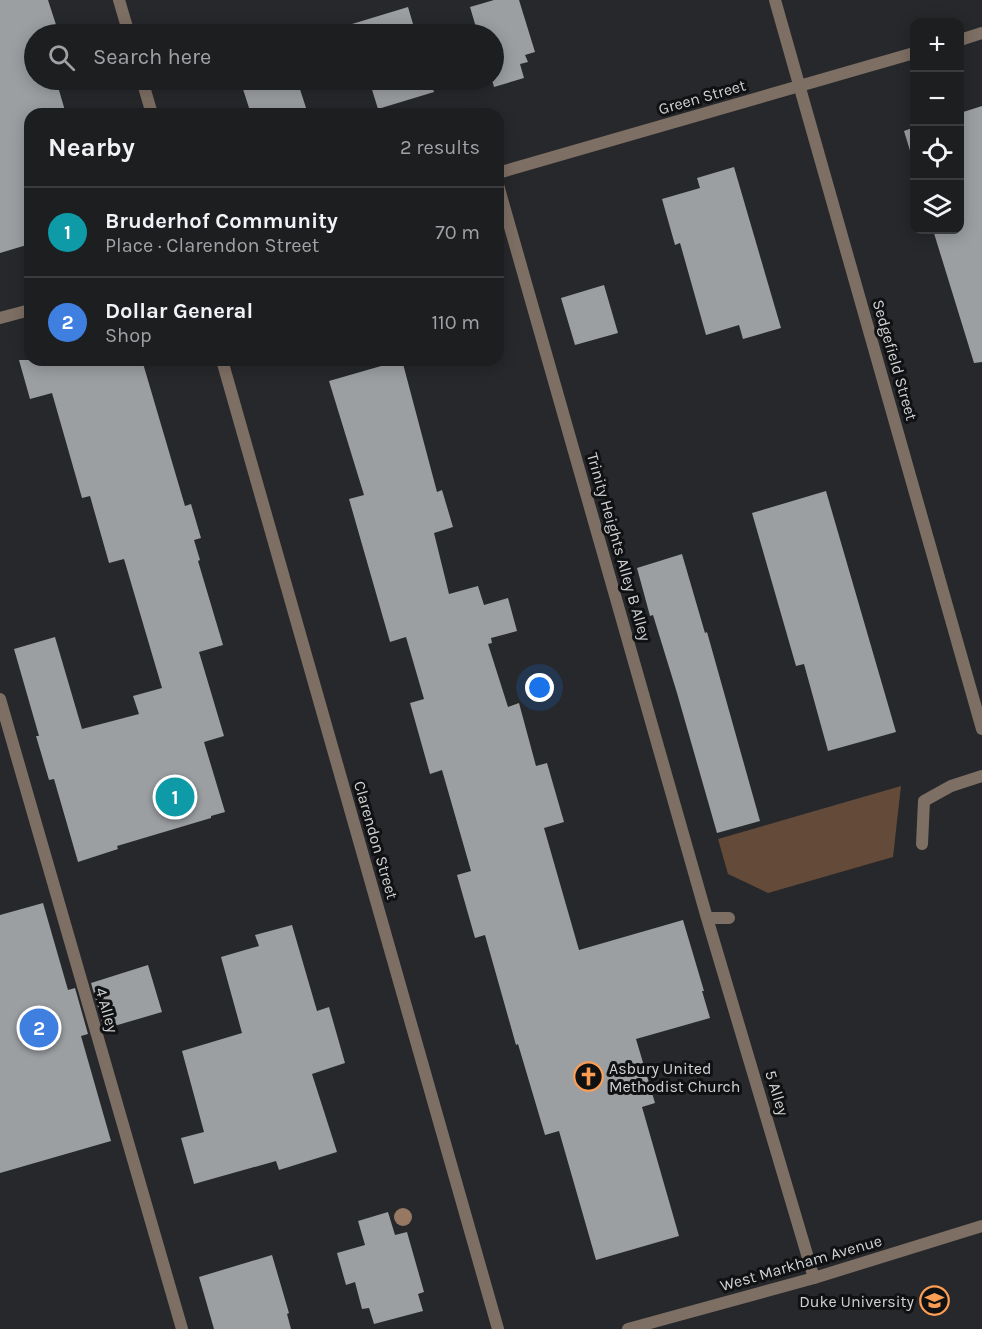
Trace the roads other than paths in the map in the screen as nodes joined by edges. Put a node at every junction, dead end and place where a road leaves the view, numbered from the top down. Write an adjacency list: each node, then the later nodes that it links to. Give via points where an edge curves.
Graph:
1 (119, 0): 3 (street)
2 (775, 0): 7 (street, Sedgefield Street)
3 (126, 24)
4 (982, 33): 5 (street)
5 (964, 39)
6 (910, 53): 7 (street, Green Street)
7 (800, 85): 10 (street, Green Street); 16 (street, Sedgefield Street)
8 (145, 90): 9 (street)
9 (150, 108)
10 (504, 171)
11 (504, 206): 19 (street, Trinity Heights Alley B Alley)
12 (24, 312): 13 (street)
13 (0, 318)
14 (224, 366): 24 (street, Clarendon Street)
15 (0, 699): 23 (street, 4 Alley)
16 (982, 729)
17 (982, 776): 18 (street, via 951,786 924,801)
18 (922, 844)
19 (707, 918): 20 (street); 22 (street, 5 Alley)
20 (729, 918)
21 (982, 1226): 22 (street, West Markham Avenue)
22 (814, 1278): 25 (street, West Markham Avenue)
23 (182, 1329)
24 (498, 1329)
25 (628, 1329)

